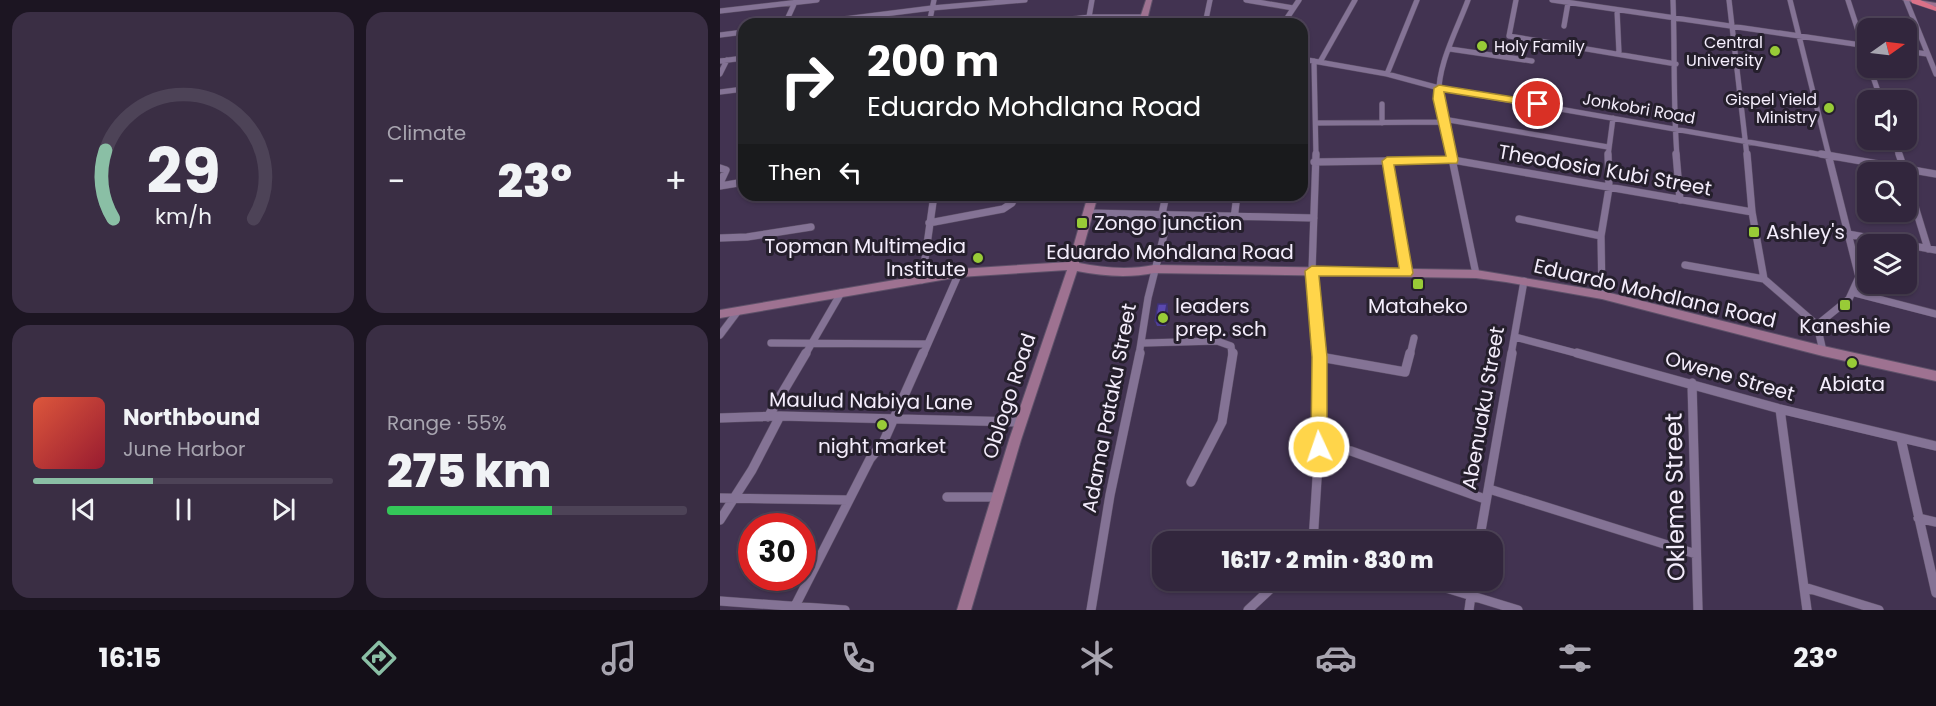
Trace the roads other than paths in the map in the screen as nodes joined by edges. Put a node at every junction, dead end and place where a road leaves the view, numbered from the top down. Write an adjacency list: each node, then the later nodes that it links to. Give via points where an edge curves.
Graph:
1 (762, 0): 23 (street)
2 (817, 0): 20 (street)
3 (934, 0): 24 (street)
4 (1025, 0): 24 (street)
5 (1092, 0): 28 (street)
6 (1148, 0): 34 (main road)
7 (1210, 0): 35 (street)
8 (1246, 0): 25 (street)
9 (1299, 0): 25 (street)
10 (1355, 0): 52 (street)
11 (1417, 0): 56 (street)
12 (1468, 0): 45 (street)
13 (1516, 0): 46 (street, via 1509,36)
14 (1552, 0): 21 (street)
15 (1673, 0): 37 (street)
16 (1729, 0): 40 (street)
17 (1790, 0): 43 (street)
18 (1848, 0): 38 (street)
19 (1909, 0): 22 (highway); 48 (street)
20 (795, 3): 23 (street); 29 (street)
21 (1568, 3): 26 (street); 39 (street)
22 (1933, 4)
23 (758, 7): 27 (street)
24 (932, 8): 30 (street); 31 (street)
25 (1293, 8): 36 (street)
26 (1617, 9): 37 (street); 46 (street)
27 (720, 11)
28 (1089, 17): 32 (street); 33 (street)
29 (788, 18)
30 (853, 18)
31 (930, 18)
32 (1081, 18)
33 (1107, 18)
34 (1143, 18)
35 (1206, 18)
36 (1287, 18)
37 (1674, 18): 40 (street); 54 (street)
38 (1857, 24)
39 (1564, 26)
40 (1730, 26): 43 (street); 67 (street)
41 (738, 33): 42 (street)
42 (720, 35)
43 (1798, 36): 44 (street); 69 (street)
44 (1857, 45)
45 (1450, 49): 53 (street); 58 (street)
46 (1619, 53): 54 (street)
47 (1917, 53): 48 (street)
48 (1927, 54): 57 (street)
49 (738, 59): 51 (street)
50 (1308, 60): 52 (street, Jonkobri Road)
51 (723, 61): 55 (street)
52 (1317, 61): 56 (street, Jonkobri Road); 64 (street)
53 (1532, 61)
54 (1676, 64): 66 (street)
55 (720, 74)
56 (1387, 74): 58 (street, Jonkobri Road)
57 (1936, 74)
58 (1439, 88): 62 (street, Jonkobri Road); 63 (street)
59 (738, 90): 60 (street)
60 (720, 92)
61 (1382, 104): 65 (street)
62 (1613, 118): 66 (street, Jonkobri Road); 68 (street)
63 (1443, 121): 65 (street); 68 (street); 70 (street)
64 (1317, 123): 65 (street); 72 (street)
65 (1382, 123)
66 (1675, 129): 67 (street, Jonkobri Road); 80 (street)
67 (1746, 141): 69 (street, Jonkobri Road); 87 (street)
68 (1608, 147): 79 (street)
69 (1829, 154): 73 (street, Jonkobri Road); 95 (street)
70 (1453, 160): 71 (street, Theodosia Kubi Street); 79 (street, Theodosia Kubi Street); 105 (street)
71 (1387, 161): 72 (street, Theodosia Kubi Street); 104 (street)
72 (1314, 162): 90 (street)
73 (1861, 162)
74 (720, 168): 78 (street, via 726,170)
75 (1917, 173): 76 (street, Jonkobri Road)
76 (1936, 174)
77 (738, 183): 78 (street)
78 (720, 184)
79 (1609, 188): 80 (street, Theodosia Kubi Street); 96 (street)
80 (1680, 200): 87 (street, Theodosia Kubi Street)
81 (933, 201): 93 (street)
82 (1013, 201): 93 (street, via 1004,209)
83 (1091, 201): 88 (main road, Oblogo Road)
84 (1166, 201): 89 (street, Adama Pataku Street)
85 (1236, 201): 91 (street)
86 (1917, 207): 98 (street)
87 (1752, 212): 106 (street)
88 (1088, 213): 89 (street); 100 (main road, Oblogo Road)
89 (1166, 214): 91 (street); 101 (street, Adama Pataku Street)
90 (1314, 218): 91 (street); 102 (street)
91 (1234, 219)
92 (1519, 219): 96 (street)
93 (929, 222): 107 (street)
94 (811, 227): 97 (street)
95 (1848, 234): 98 (street); 110 (street, via 1859,277)
96 (1601, 236): 111 (street)
97 (720, 238)
98 (1932, 249)
99 (1685, 265): 106 (street)
100 (1072, 266): 101 (main road, Eduardo Mohdlana Road, via 1138,272); 103 (main road, Eduardo Mohdlana Road); 132 (main road, Oblogo Road)
101 (1154, 269): 102 (main road, Eduardo Mohdlana Road); 120 (street, Adama Pataku Street)
102 (1312, 271): 104 (main road, Eduardo Mohdlana Road); 124 (street)
103 (959, 273): 107 (main road, Eduardo Mohdlana Road); 122 (street)
104 (1407, 273): 105 (main road, Eduardo Mohdlana Road)
105 (1476, 274): 108 (main road, Eduardo Mohdlana Road)
106 (1764, 279): 115 (street)
107 (922, 280): 109 (main road, Eduardo Mohdlana Road)
108 (1524, 281): 111 (main road, Eduardo Mohdlana Road); 117 (street, Abenuaku Street)
109 (841, 293): 112 (main road, Eduardo Mohdlana Road); 121 (street)
110 (1855, 293): 114 (street); 115 (street)
111 (1602, 295): 123 (main road, Eduardo Mohdlana Road)
112 (738, 311): 113 (main road, Eduardo Mohdlana Road); 116 (street)
113 (720, 314)
114 (1936, 314)
115 (1817, 325): 123 (street)
116 (720, 335)
117 (1515, 337): 126 (street, Owene Street); 137 (street, Abenuaku Street)
118 (1414, 338): 124 (street, via 1405,372)
119 (771, 343): 121 (street)
120 (1144, 343): 136 (street, via 1217,341 1231,346 1233,351 1222,422); 160 (street, Adama Pataku Street, via 1110,495)
121 (812, 344): 122 (street); 129 (street)
122 (925, 344): 131 (street)
123 (1823, 351): 125 (main road, Eduardo Mohdlana Road)
124 (1320, 357): 135 (street)
125 (1936, 376)
126 (1692, 383): 127 (street, Owene Street); 149 (street, Okleme Street)
127 (1780, 409): 133 (street, Owene Street); 150 (street)
128 (780, 416): 129 (street, Maulud Nabiya Lane); 131 (street, Maulud Nabiya Lane); 141 (street)
129 (768, 417): 130 (street, Maulud Nabiya Lane)
130 (720, 418)
131 (893, 419): 132 (street, Maulud Nabiya Lane); 143 (street, via 881,447)
132 (1020, 422): 139 (main road, Oblogo Road)
133 (1900, 439): 134 (street, Owene Street); 144 (street)
134 (1936, 446)
135 (1319, 447): 142 (street, via 1351,451); 147 (street)
136 (1191, 482)
137 (1490, 489): 142 (street, Abenuaku Street); 149 (street)
138 (947, 497): 139 (street)
139 (998, 497): 159 (main road, Oblogo Road)
140 (720, 498): 141 (street)
141 (734, 498): 143 (street); 145 (street)
142 (1485, 499): 148 (street, Abenuaku Street)
143 (848, 500): 157 (street)
144 (1918, 518): 146 (street); 154 (street)
145 (720, 520)
146 (1936, 522)
147 (1314, 531)
148 (1481, 531)
149 (1696, 554): 164 (street, Okleme Street)
150 (1804, 587): 165 (street); 166 (street)
151 (1268, 591): 161 (street)
152 (1457, 591): 155 (street)
153 (1472, 591): 155 (street)
154 (1936, 593)
155 (1471, 595): 162 (street); 163 (street)
156 (720, 601): 157 (street)
157 (794, 608): 158 (street)
158 (845, 610)
159 (964, 610)
160 (1091, 610)
161 (1248, 610)
162 (1469, 610)
163 (1518, 610)
164 (1698, 610)
165 (1807, 610)
166 (1879, 610)

